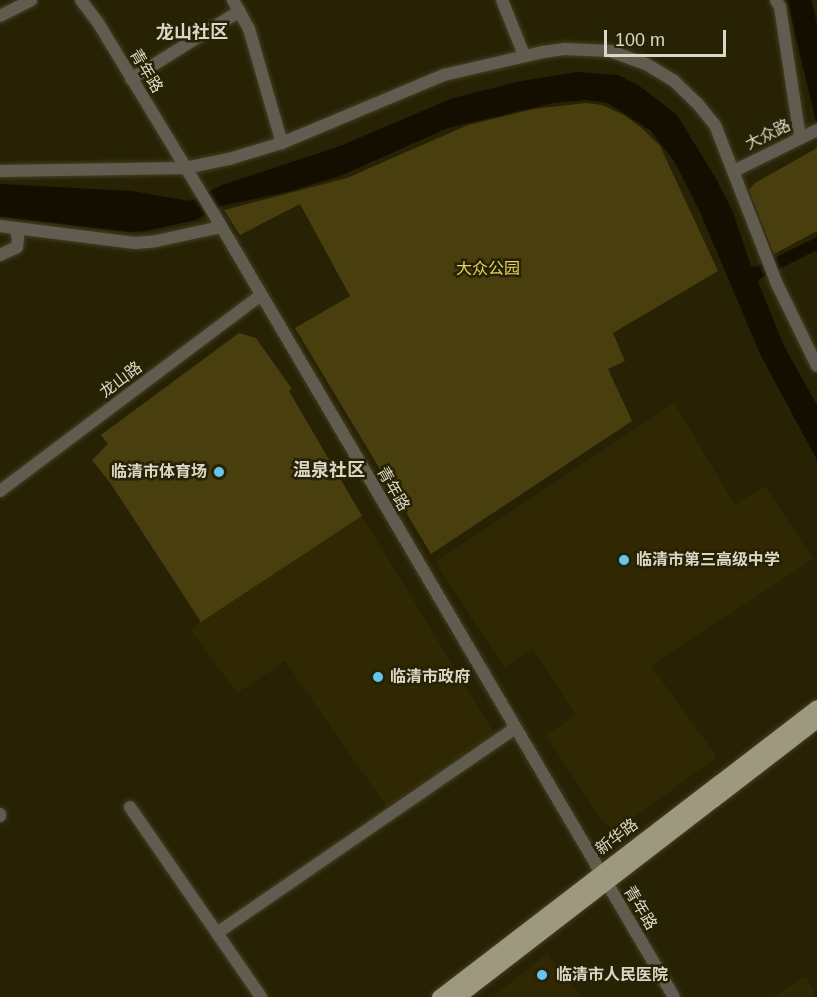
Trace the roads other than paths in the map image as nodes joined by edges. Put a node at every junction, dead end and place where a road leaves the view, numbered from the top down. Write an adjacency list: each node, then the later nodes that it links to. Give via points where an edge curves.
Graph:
1 (31, 0): 6 (street)
2 (81, 0): 8 (street, 青年路)
3 (502, 0): 7 (street)
4 (776, 0): 10 (street)
5 (236, 5): 8 (street); 11 (street, via 249,29)
6 (0, 16)
7 (525, 56): 11 (street, via 421,82); 14 (street, via 593,49 628,55 646,64 674,81 697,103 714,124)
8 (131, 79): 12 (street, 青年路)
9 (817, 130): 10 (street, 大众路)
10 (800, 138): 14 (street, 大众路)
11 (282, 142): 12 (street)
12 (185, 168): 13 (street); 16 (street, 青年路)
13 (0, 171)
14 (734, 171): 20 (street, via 777,284)
15 (0, 226): 17 (street)
16 (221, 227): 17 (street, via 135,243); 19 (street, 青年路)
17 (15, 228): 18 (street, via 17,248)
18 (0, 255)
19 (261, 295): 21 (street, 龙山路); 24 (street, 青年路)
20 (817, 366)
21 (0, 491)
22 (817, 707): 26 (main road, 新华路)
23 (817, 720): 26 (main road, 新华路)
24 (515, 728): 26 (street, 青年路); 27 (street)
25 (130, 807): 27 (street)
26 (603, 877): 29 (main road, 新华路); 30 (main road, 新华路); 31 (street, 青年路)
27 (217, 933): 28 (street)
28 (261, 997)
29 (439, 997)
30 (457, 997)
31 (674, 997)

